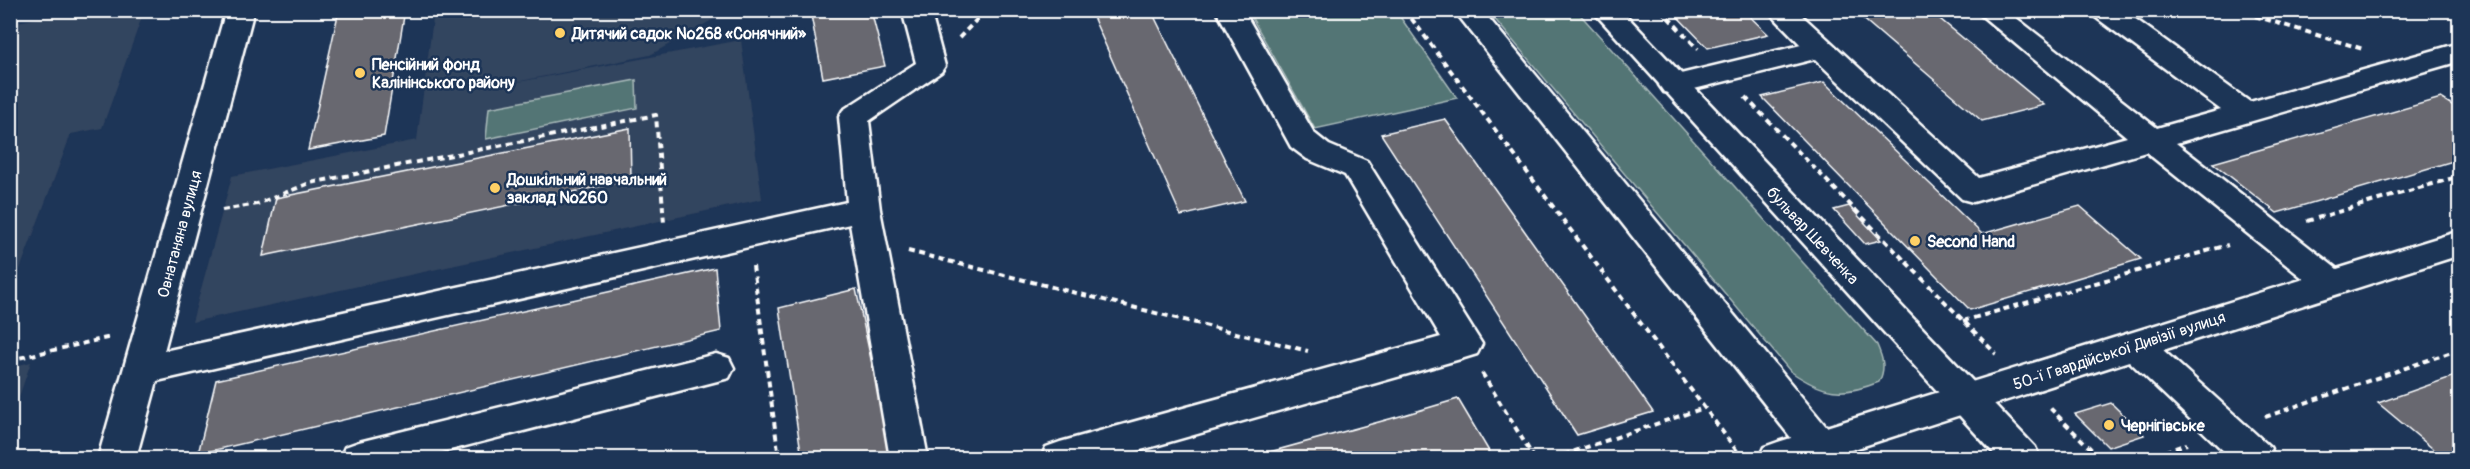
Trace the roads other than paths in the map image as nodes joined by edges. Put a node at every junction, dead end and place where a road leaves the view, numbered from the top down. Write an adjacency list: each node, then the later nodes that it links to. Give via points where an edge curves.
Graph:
1 (240, 10): 19 (street, Овнатаняна вулиця)
2 (915, 10): 14 (street, via 931,66 854,117)
3 (1229, 10): 25 (street, via 1302,140 1318,152 1356,168 1464,344)
4 (1467, 10): 21 (street)
5 (1605, 10): 11 (street, бульвар Шевченка)
6 (1780, 10): 9 (street)
7 (1988, 10): 13 (street)
8 (2104, 10): 12 (street)
9 (1821, 49): 11 (street); 13 (street, via 1973,191)
10 (2460, 52): 12 (street)
11 (1674, 85): 20 (street, бульвар Шевченка)
12 (2245, 113): 13 (street)
13 (2151, 140): 16 (street)
14 (866, 226): 19 (street, via 749,236); 24 (street)
15 (2459, 244): 16 (street, 50-ї Гвардійської Дивізії вулиця)
16 (2331, 284): 17 (street, 50-ї Гвардійської Дивізії вулиця)
17 (2134, 345): 20 (street, 50-ї Гвардійської Дивізії вулиця); 28 (street)
18 (716, 368): 23 (street)
19 (141, 370): 22 (street, Овнатаняна вулиця)
20 (1965, 399): 21 (street, 50-ї Гвардійської Дивізії вулиця); 27 (street, бульвар Шевченка)
21 (1824, 452): 26 (street, 50-ї Гвардійської Дивізії вулиця)
22 (117, 459)
23 (359, 459)
24 (909, 459)
25 (1060, 459)
26 (1778, 459)
27 (2020, 459)
28 (2256, 459)

